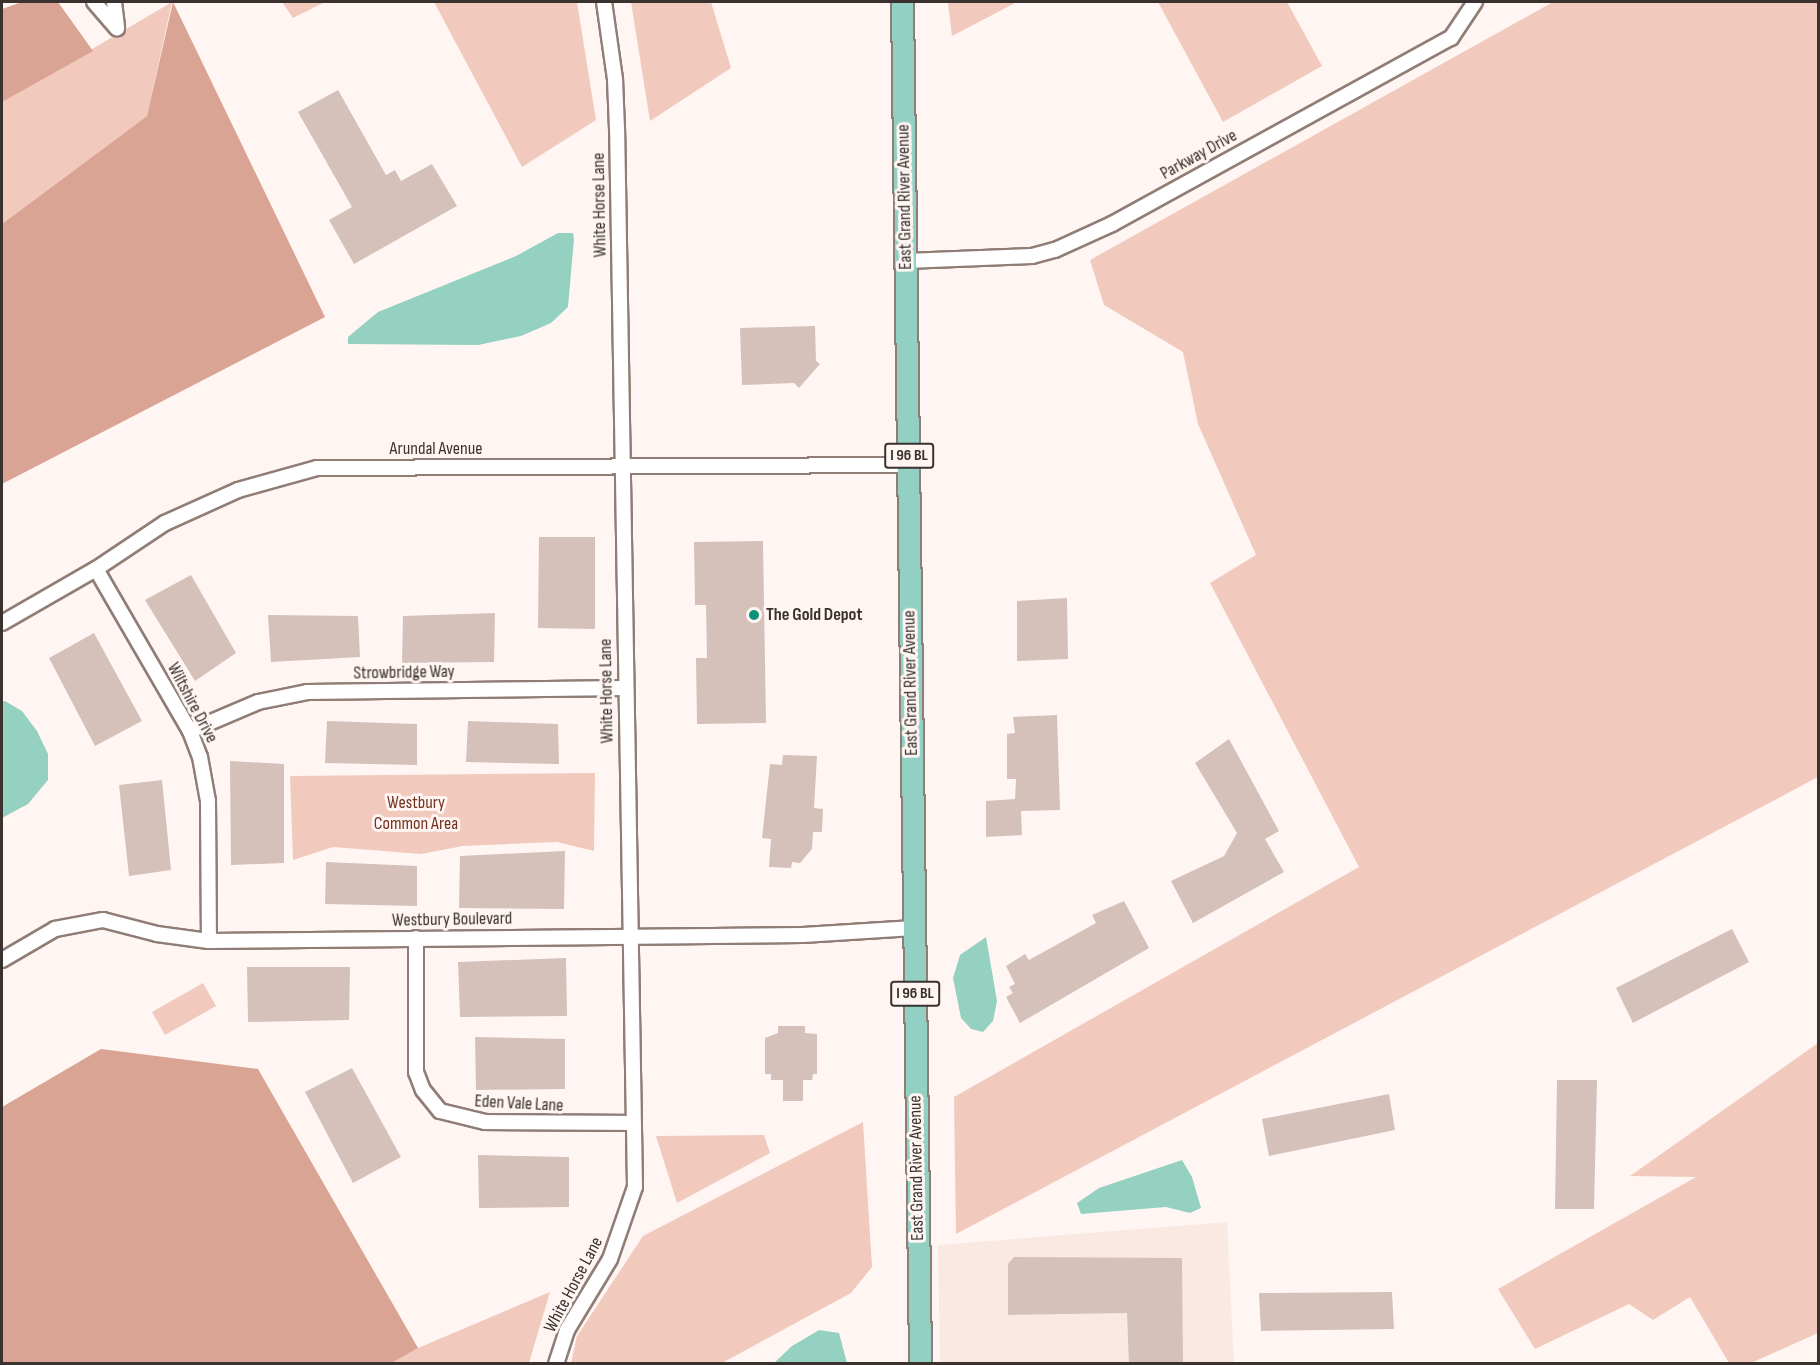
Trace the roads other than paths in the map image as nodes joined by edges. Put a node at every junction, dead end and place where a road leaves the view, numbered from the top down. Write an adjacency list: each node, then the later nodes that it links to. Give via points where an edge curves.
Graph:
1 (94, 2): 2 (street, via 117,28)
2 (114, 2)
3 (604, 2): 8 (street, White Horse Lane, via 616,99)
4 (902, 2): 6 (main road, East Grand River Avenue / I 96 BL)
5 (1475, 2): 6 (street, Parkway Drive, via 1451,38 1112,224 1055,250 1032,256)
6 (906, 261): 7 (main road, East Grand River Avenue / I 96 BL)
7 (909, 465): 8 (street, Arundal Avenue); 13 (main road, East Grand River Avenue / I 96 BL)
8 (622, 466): 9 (street, Arundal Avenue, via 317,468 238,490 175,518); 11 (street, White Horse Lane)
9 (96, 569): 10 (street, Arundal Avenue); 12 (street, Wiltshire Drive)
10 (2, 623)
11 (625, 688): 12 (street, Strowbridge Way, via 307,692 258,702); 14 (street, White Horse Lane)
12 (190, 731): 16 (street, Wiltshire Drive, via 208,801)
13 (914, 928): 14 (street, Westbury Boulevard, via 803,935); 20 (main road, East Grand River Avenue / I 96 BL)
14 (629, 936): 15 (street, Westbury Boulevard); 18 (street, White Horse Lane)
15 (417, 938): 16 (street, Westbury Boulevard); 18 (street, Eden Vale Lane, via 416,1071 423,1090 440,1111 485,1122)
16 (209, 941): 17 (street, Westbury Boulevard, via 157,934 103,920 55,929)
17 (2, 960)
18 (633, 1123): 19 (street, White Horse Lane, via 635,1187 625,1223 610,1259 567,1330)
19 (556, 1364)
20 (920, 1364)

